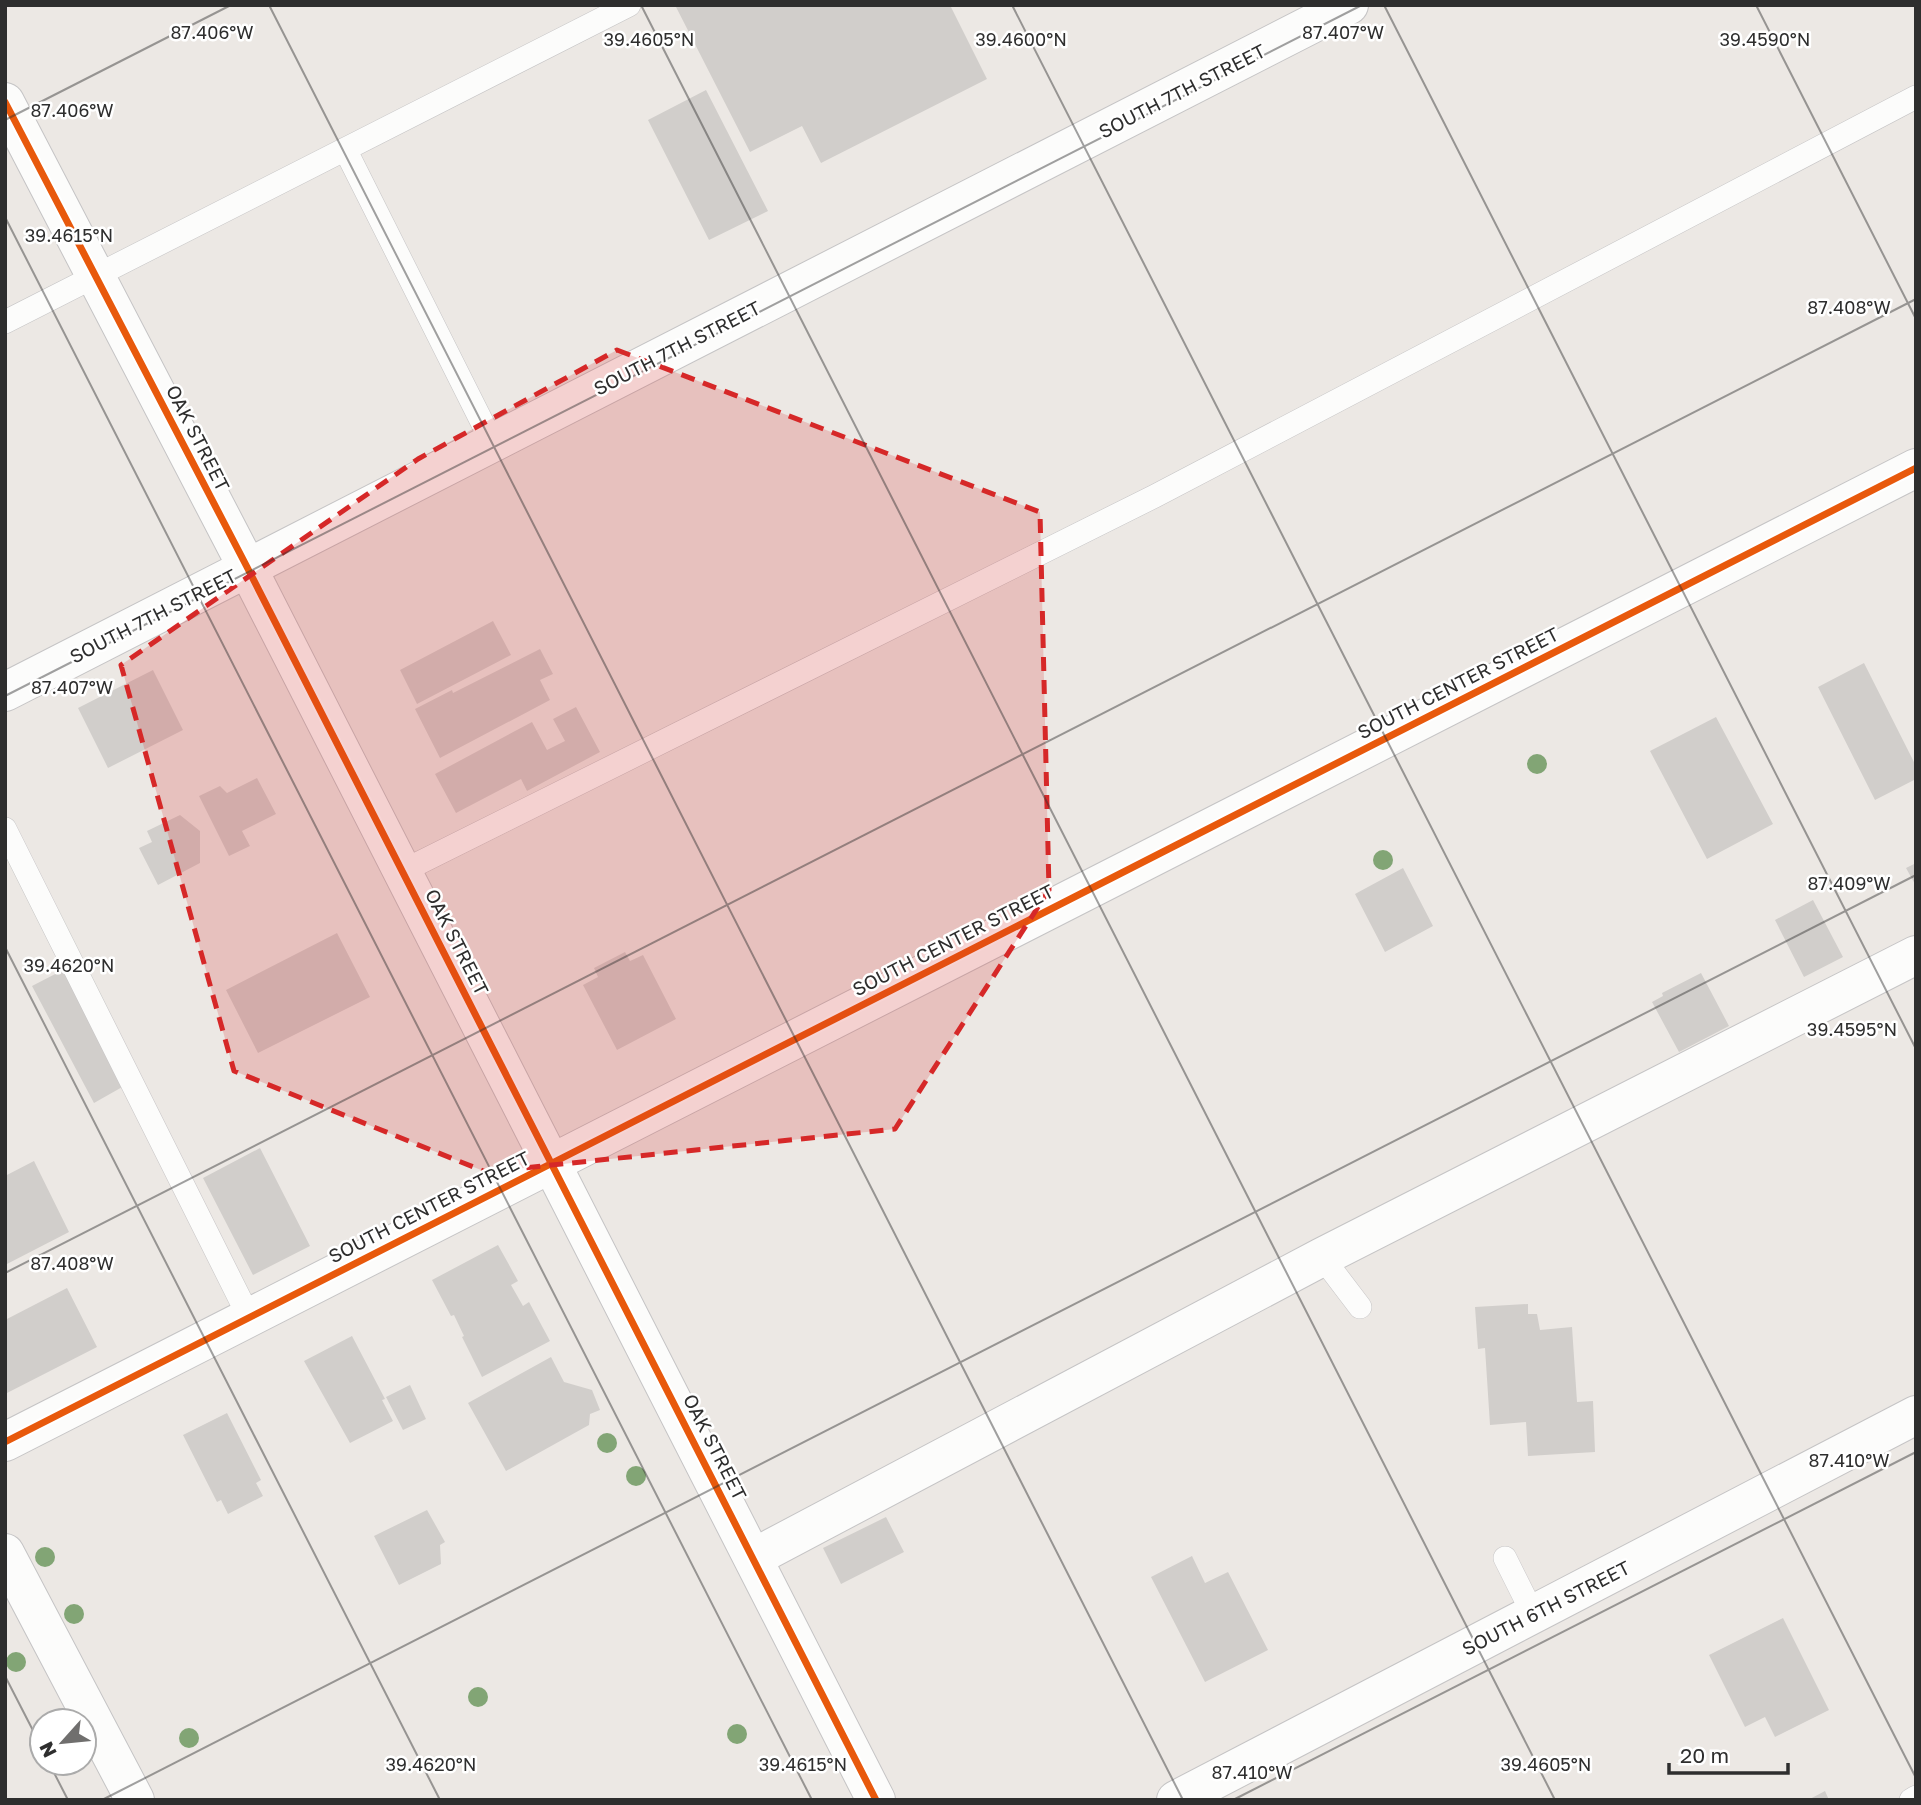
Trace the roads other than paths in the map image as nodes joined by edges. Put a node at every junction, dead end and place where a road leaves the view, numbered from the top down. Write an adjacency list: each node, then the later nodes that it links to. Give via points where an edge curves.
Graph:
1 (629, 5): 5 (lane)
2 (1349, 5): 8 (street, SOUTH 7TH STREET)
3 (1916, 97): 13 (lane, via 1155,496)
4 (5, 102): 6 (street, OAK STREET)
5 (345, 149): 6 (lane); 8 (lane)
6 (95, 275): 7 (lane); 10 (street, OAK STREET)
7 (5, 322)
8 (492, 442): 10 (street, SOUTH 7TH STREET)
9 (1916, 468): 15 (street, SOUTH CENTER STREET)
10 (247, 567): 11 (street, SOUTH 7TH STREET); 13 (street, OAK STREET)
11 (5, 692)
12 (5, 829): 18 (lane)
13 (403, 871): 15 (street, OAK STREET)
14 (1916, 955): 16 (street)
15 (552, 1162): 18 (street, SOUTH CENTER STREET); 22 (street, OAK STREET)
16 (1322, 1257): 17 (lane); 22 (street)
17 (1360, 1307)
18 (249, 1317): 20 (street, SOUTH CENTER STREET)
19 (1916, 1415): 24 (street, SOUTH 6TH STREET)
20 (5, 1442)
21 (5, 1553): 26 (street)
22 (753, 1558): 27 (street, OAK STREET)
23 (1505, 1559): 24 (lane)
24 (1533, 1614): 28 (street, SOUTH 6TH STREET)
25 (1916, 1797): 29 (lane)
26 (135, 1800)
27 (876, 1800)
28 (1176, 1800)
29 (1911, 1800)

